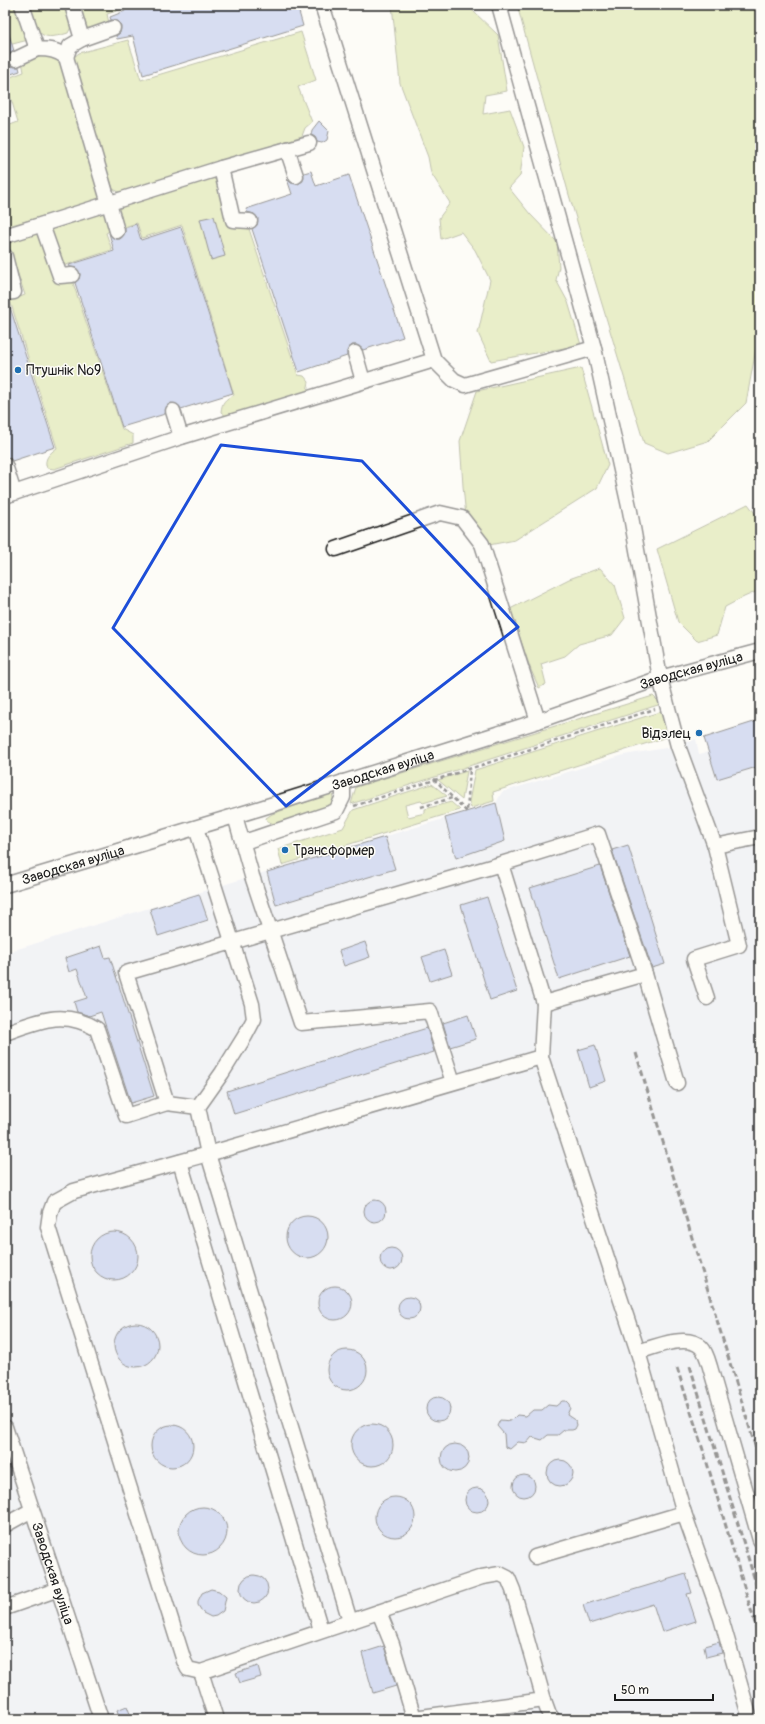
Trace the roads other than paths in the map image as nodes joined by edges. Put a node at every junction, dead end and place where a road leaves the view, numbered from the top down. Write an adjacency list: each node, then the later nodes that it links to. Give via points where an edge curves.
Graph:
1 (22, 5): 7 (street)
2 (72, 5): 6 (street)
3 (322, 5): 24 (street)
4 (499, 5): 22 (street)
5 (113, 28): 6 (street)
6 (82, 39): 8 (street, via 70,46)
7 (37, 49): 8 (street, via 50,49); 9 (street)
8 (66, 57): 14 (street)
9 (16, 59)
10 (309, 143): 11 (street)
11 (287, 149): 12 (street); 13 (street)
12 (221, 168): 14 (street); 15 (street, via 233,220)
13 (296, 176)
14 (109, 203): 16 (street); 17 (street)
15 (250, 221)
16 (42, 225): 18 (street); 20 (street, via 60,276)
17 (117, 231)
18 (5, 236)
19 (5, 256): 21 (street, via 14,292)
20 (72, 275)
21 (6, 293)
22 (594, 348): 24 (street, via 465,385 454,380); 32 (street, via 630,511)
23 (355, 353): 25 (street)
24 (434, 360): 25 (street)
25 (364, 381): 27 (street)
26 (173, 411): 27 (street)
27 (181, 437): 29 (street)
28 (5, 465): 29 (street)
29 (9, 495)
30 (336, 549): 33 (street, via 440,513 462,518 482,544)
31 (760, 651): 32 (street, Заводская вуліца)
32 (660, 678): 33 (street, Заводская вуліца); 39 (street, via 678,746)
33 (538, 721): 34 (street, Заводская вуліца)
34 (343, 782): 35 (street, Заводская вуліца); 38 (street, via 343,797 336,811)
35 (235, 816): 36 (street, Заводская вуліца); 38 (street)
36 (196, 828): 41 (street, Заводская вуліца); 43 (street)
37 (760, 837): 39 (street)
38 (244, 842): 42 (street)
39 (715, 846): 45 (street, via 739,945 694,959)
40 (501, 864): 42 (street); 44 (street, via 598,834); 46 (street)
41 (5, 885)
42 (270, 931): 43 (street); 49 (street, via 301,1023 430,1011)
43 (232, 942): 51 (street, via 126,973); 52 (street, via 252,1004 254,1019 226,1067)
44 (645, 974): 46 (street); 50 (street)
45 (707, 998)
46 (544, 1003): 48 (street)
47 (5, 1033): 51 (street, via 52,1018 67,1018 86,1023 97,1030 126,1116)
48 (541, 1057): 49 (street); 55 (street)
49 (453, 1082): 53 (street)
50 (677, 1083)
51 (167, 1103): 52 (street)
52 (198, 1107): 53 (street)
53 (208, 1154): 54 (street); 65 (street)
54 (180, 1162): 66 (street); 67 (street, via 74,1191 54,1202 48,1228 184,1661 188,1669)
55 (638, 1352): 58 (street); 60 (street, via 661,1344 688,1340 701,1346 710,1367)
56 (5, 1427): 57 (street, Заводская вуліца)
57 (32, 1510): 59 (street); 62 (street, Заводская вуліца)
58 (684, 1513): 61 (street); 73 (street, via 721,1618)
59 (5, 1525)
60 (760, 1540)
61 (535, 1557)
62 (59, 1589): 63 (street); 69 (street, Заводская вуліца)
63 (5, 1608)
64 (379, 1612): 65 (street); 68 (street, via 482,1577 500,1574 508,1578); 71 (street, via 392,1644)
65 (350, 1621): 66 (street)
66 (321, 1630): 67 (street)
67 (201, 1672): 70 (street)
68 (544, 1700): 71 (street); 72 (street)
69 (101, 1719)
70 (216, 1719)
71 (409, 1719)
72 (553, 1719)
73 (750, 1719)

